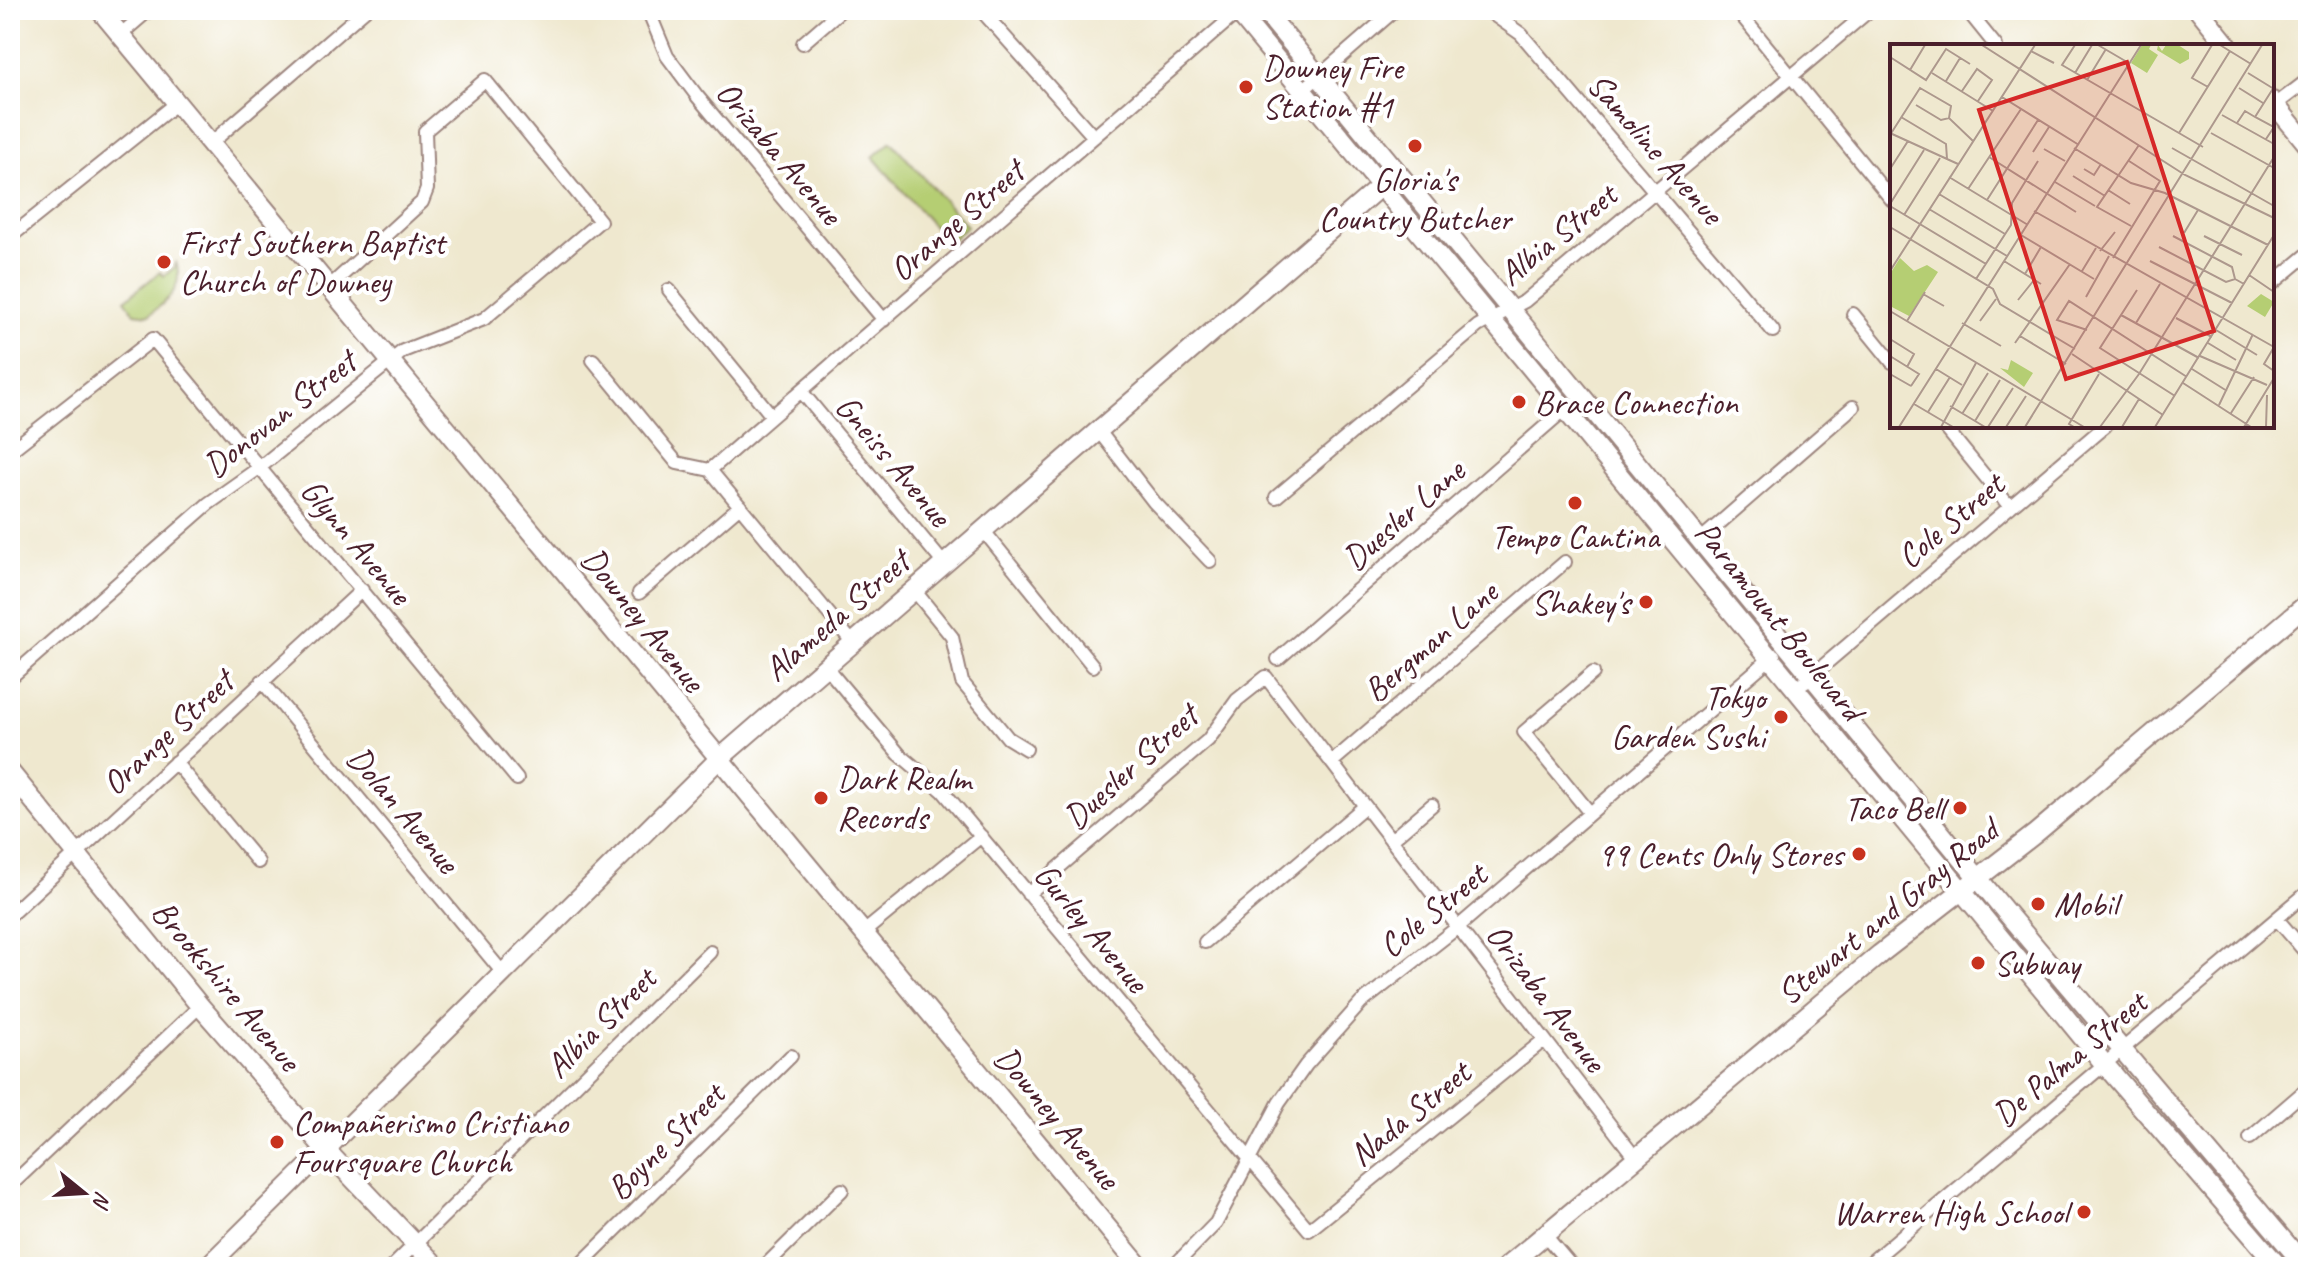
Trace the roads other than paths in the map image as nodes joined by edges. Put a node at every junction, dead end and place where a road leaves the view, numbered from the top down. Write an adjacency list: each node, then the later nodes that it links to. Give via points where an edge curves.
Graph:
1 (100, 10): 15 (main road, Downey Avenue)
2 (149, 10): 15 (street)
3 (365, 10): 26 (street)
4 (648, 10): 40 (street, Orizaba Avenue, via 667,56 690,87)
5 (841, 10): 16 (street)
6 (981, 10): 25 (street)
7 (1395, 10): 19 (street)
8 (1487, 10): 30 (street, Samoline Avenue, via 1521,34)
9 (1737, 10): 20 (street)
10 (1870, 10): 20 (street, Albia Street)
11 (1967, 10): 17 (street)
12 (2199, 10): 18 (main road)
13 (1240, 11): 14 (main road); 22 (main road, Paramount Boulevard); 25 (street, Orange Street)
14 (1269, 17): 19 (main road, Paramount Boulevard)
15 (120, 35): 23 (main road, Downey Avenue)
16 (803, 43)
17 (1994, 44)
18 (2226, 44)
19 (1317, 77): 22 (street); 28 (main road, Paramount Boulevard)
20 (1792, 77): 30 (street, Albia Street); 31 (street)
21 (2308, 80): 24 (street)
22 (1302, 91): 29 (main road, Paramount Boulevard)
23 (177, 103): 26 (main road, Downey Avenue); 32 (street)
24 (2274, 103): 27 (main road)
25 (1094, 137): 40 (street, Orange Street)
26 (211, 143): 35 (main road, Downey Avenue)
27 (2308, 145)
28 (1396, 173): 29 (main road, Alameda Street); 37 (main road, Paramount Boulevard)
29 (1381, 186): 39 (main road, Paramount Boulevard); 52 (main road, Alameda Street)
30 (1656, 189): 37 (street, Albia Street); 41 (street, Samoline Avenue)
31 (1890, 198)
32 (10, 237)
33 (2308, 254): 34 (street)
34 (2274, 282)
35 (329, 287): 44 (main road, Downey Avenue); 44 (street, Donovan Street, via 418,209 427,189 425,131 485,80 600,221 484,319)
36 (669, 290): 48 (street)
37 (1509, 309): 39 (street, Albia Street); 61 (main road, Paramount Boulevard)
38 (1853, 314): 43 (street)
39 (1490, 319): 47 (main road, Paramount Boulevard); 57 (street, Albia Street)
40 (884, 320): 45 (street, Orange Street)
41 (1773, 331)
42 (593, 360): 56 (street, via 677,463)
43 (1890, 360)
44 (390, 361): 55 (street, Donovan Street); 82 (main road, Downey Avenue)
45 (801, 391): 48 (street, Orange Street); 64 (street, Gneiss Avenue)
46 (1853, 407): 61 (street)
47 (1564, 410): 71 (main road, Paramount Boulevard); 72 (street, Duesler Lane)
48 (772, 416): 56 (street, Orange Street)
49 (1946, 428): 59 (street)
50 (2083, 428): 53 (street)
51 (2103, 428): 53 (street, Cole Street)
52 (1098, 430): 60 (main road, Alameda Street); 62 (street, via 1154,502)
53 (2091, 438): 59 (street, Cole Street)
54 (10, 451): 55 (street, Glynn Avenue, via 153,339)
55 (259, 468): 65 (street, Glynn Avenue); 78 (street, Donovan Street, via 208,504)
56 (710, 470): 58 (street)
57 (1276, 497)
58 (740, 506): 67 (street); 69 (street)
59 (2010, 507): 76 (street, Cole Street)
60 (983, 530): 64 (main road, Alameda Street); 73 (street)
61 (1699, 541): 70 (main road, Paramount Boulevard)
62 (1210, 561)
63 (1565, 562): 84 (street, Bergman Lane)
64 (944, 564): 66 (main road, Alameda Street)
65 (362, 590): 79 (street, Orange Street); 86 (street, Glynn Avenue)
66 (914, 590): 69 (main road, Alameda Street); 81 (street, via 952,637 962,682 1008,738)
67 (639, 593)
68 (2308, 603): 94 (main road, Stewart and Gray Road)
69 (853, 643): 74 (main road, Alameda Street)
70 (1785, 645): 71 (street, Cole Street); 76 (main road, Paramount Boulevard)
71 (1770, 658): 80 (main road, Paramount Boulevard); 89 (street, Cole Street)
72 (1278, 659)
73 (1093, 666)
74 (826, 667): 82 (main road, Alameda Street); 90 (street, Gurley Avenue, via 899,754 939,786)
75 (1593, 673): 89 (street, via 1524,732)
76 (1811, 676): 80 (street, Cole Street); 94 (main road, Paramount Boulevard)
77 (1266, 677): 84 (street, Orizaba Avenue); 97 (street, Duesler Street, via 1238,699 1208,740)
78 (10, 678)
79 (262, 681): 83 (street, Orange Street); 105 (street, Dolan Avenue)
80 (1796, 689): 95 (main road, Paramount Boulevard)
81 (1026, 749)
82 (719, 759): 101 (main road, Downey Avenue); 105 (main road, Alameda Street)
83 (175, 762): 92 (street, Orange Street); 93 (street)
84 (1332, 762): 88 (street, Orizaba Avenue)
85 (10, 772): 92 (main road, Brookshire Avenue)
86 (517, 779)
87 (1432, 805): 91 (street)
88 (1365, 806): 91 (street, Orizaba Avenue); 102 (street)
89 (1590, 813): 100 (street, Cole Street)
90 (981, 836): 97 (street, Gurley Avenue); 101 (street)
91 (1391, 840): 100 (street, Orizaba Avenue)
92 (77, 853): 98 (street, Orange Street); 106 (main road, Brookshire Avenue)
93 (258, 862)
94 (1978, 879): 95 (main road, Stewart and Gray Road); 108 (main road, Paramount Boulevard)
95 (1961, 891): 110 (main road, Paramount Boulevard); 115 (main road, Stewart and Gray Road)
96 (2308, 892): 99 (street, De Palma Street)
97 (1028, 894): 114 (street, Gurley Avenue)
98 (10, 915)
99 (2277, 919): 104 (street); 108 (street, De Palma Street)
100 (1458, 927): 107 (street, Orizaba Avenue); 114 (street, Cole Street, via 1361,1003 1335,1031 1279,1103)
101 (864, 932): 128 (main road, Downey Avenue)
102 (1205, 942)
103 (710, 952): 121 (street, Albia Street)
104 (2308, 955)
105 (503, 973): 113 (main road, Alameda Street)
106 (200, 1006): 113 (main road, Brookshire Avenue); 117 (street)
107 (1544, 1040): 115 (street, Orizaba Avenue); 119 (street, Nada Street)
108 (2122, 1052): 110 (street, De Palma Street); 122 (main road, Paramount Boulevard)
109 (791, 1056): 126 (street, Boyne Street)
110 (2106, 1066): 116 (main road, Paramount Boulevard); 132 (street, De Palma Street)
111 (2308, 1088): 112 (street)
112 (2250, 1138)
113 (325, 1149): 121 (main road, Brookshire Avenue); 123 (main road, Alameda Street)
114 (1249, 1159): 119 (street, Gurley Avenue); 129 (street, Cole Street, via 1216,1223)
115 (1637, 1160): 120 (main road, Stewart and Gray Road)
116 (2198, 1173): 122 (main road, via 2214,1174 2286,1257); 133 (main road, Paramount Boulevard)
117 (10, 1186)
118 (842, 1190): 127 (street)
119 (1309, 1230)
120 (1545, 1235): 130 (main road, Stewart and Gray Road); 131 (street)
121 (416, 1244): 124 (street, Albia Street); 125 (main road, Brookshire Avenue)
122 (2304, 1264)
123 (207, 1267)
124 (392, 1267)
125 (437, 1267)
126 (578, 1267)
127 (764, 1267)
128 (1140, 1267)
129 (1173, 1267)
130 (1506, 1267)
131 (1572, 1267)
132 (1865, 1267)
133 (2279, 1267)

